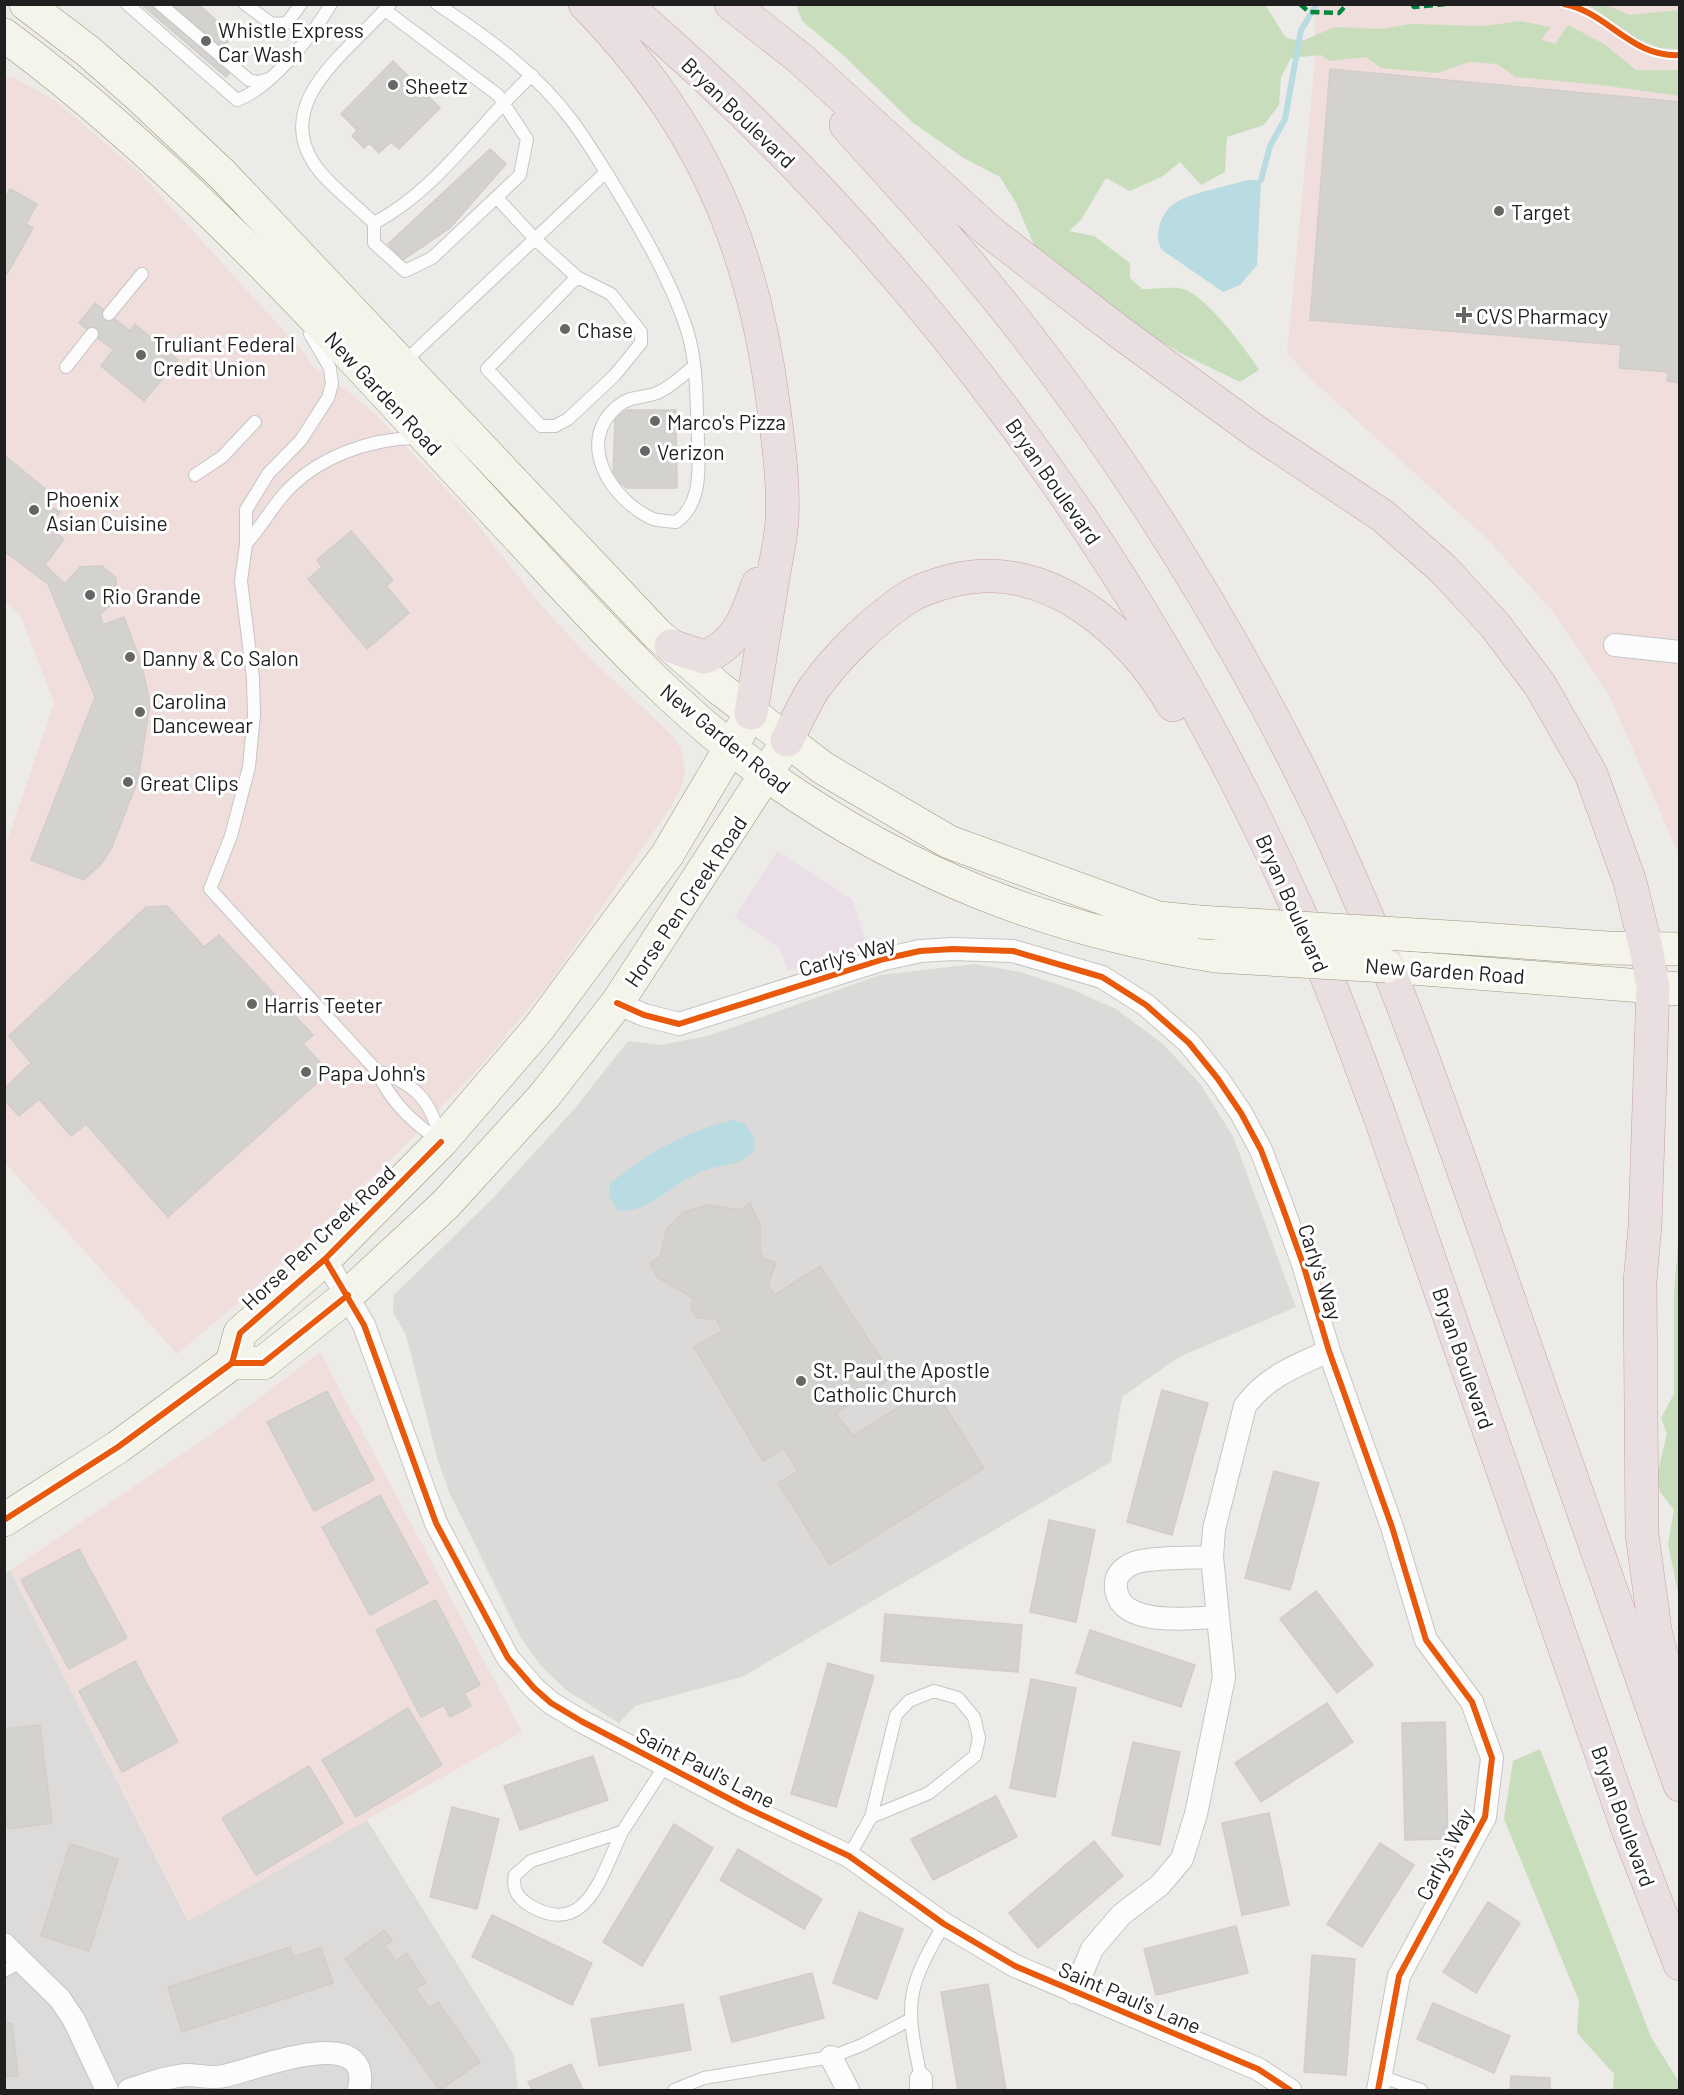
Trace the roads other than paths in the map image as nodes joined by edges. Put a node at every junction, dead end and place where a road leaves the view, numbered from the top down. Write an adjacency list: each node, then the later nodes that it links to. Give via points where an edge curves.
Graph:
1 (12, 4): 14 (main road)
2 (26, 4): 30 (main road, New Garden Road, via 89,52 186,139 260,214)
3 (127, 4): 17 (lane, via 237,100 252,95)
4 (160, 4): 17 (lane, via 249,80)
5 (245, 4): 6 (lane, via 272,24 287,22)
6 (302, 4)
7 (331, 4): 17 (lane, via 309,36)
8 (437, 4): 16 (lane, via 503,49)
9 (585, 4): 35 (highway, via 629,53 685,128 734,231 767,356 782,520)
10 (624, 4): 43 (highway, Bryan Boulevard, via 805,176 929,316 1007,414 1061,487 1162,648 1246,801)
11 (717, 4): 62 (highway, via 838,116 966,261 1109,449 1185,567 1263,700 1353,884 1446,1119)
12 (731, 4): 44 (highway, via 801,59 990,232 1258,433 1383,516 1443,569 1514,650 1573,740 1591,774 1630,882)
13 (388, 8): 18 (lane, via 498,94); 21 (lane, via 319,81 305,102 300,122 303,143 314,164)
14 (4, 14)
15 (4, 35): 23 (main road, New Garden Road, via 153,156)
16 (532, 75): 18 (lane); 19 (lane, via 573,121)
17 (269, 79)
18 (503, 102): 20 (lane, via 527,140 520,175); 21 (lane, via 460,153 410,201)
19 (606, 172): 22 (lane); 28 (lane, via 668,286 687,331)
20 (497, 198): 21 (lane, via 432,258 405,271 374,243); 22 (lane)
21 (374, 223)
22 (536, 240): 25 (lane); 30 (lane)
23 (249, 251): 30 (main road, New Garden Road); 34 (lane, via 318,346 330,368 332,384 328,398 301,440 268,474 246,510)
24 (142, 274): 26 (lane)
25 (577, 277): 25 (lane, via 487,369 541,426 555,426 568,419 614,376 641,343 641,332 611,294)
26 (109, 314)
27 (92, 334): 29 (lane)
28 (694, 366): 28 (lane, via 669,387 620,404 601,428 598,443 605,478 621,496 654,519 676,522 694,502 699,460)
29 (66, 367)
30 (390, 375): 32 (main road, New Garden Road); 37 (main road, New Garden Road)
31 (255, 423): 33 (lane, via 222,457)
32 (425, 438): 34 (lane, via 378,442 322,464 286,492); 41 (main road, New Garden Road, via 600,625)
33 (195, 475)
34 (246, 544): 49 (lane, via 241,581 254,714 249,767 234,826 210,889)
35 (778, 545): 37 (highway, via 761,574 740,631 726,646 704,657); 39 (highway)
36 (1615, 645): 38 (street)
37 (671, 646): 39 (main road, New Garden Road)
38 (1680, 652)
39 (751, 712): 40 (main road, New Garden Road); 41 (main road, Horse Pen Creek Road)
40 (787, 740): 42 (main road, Horse Pen Creek Road); 43 (highway, via 815,688 864,633 908,597 935,585 981,576 1035,584 1094,614 1145,665); 44 (main road, New Garden Road, bridge, via 823,768 949,842 1158,918)
41 (732, 748): 42 (main road, New Garden Road); 48 (main road, Horse Pen Creek Road, via 667,855)
42 (767, 776): 46 (main road, New Garden Road, bridge, via 909,862 980,894 1079,928 1146,945 1216,956 1475,971); 47 (main road, Horse Pen Creek Road)
43 (1299, 912): 68 (highway, Bryan Boulevard, via 1341,1010 1380,1117 1628,1830)
44 (1646, 948): 45 (main road, New Garden Road); 46 (highway)
45 (1680, 949)
46 (1666, 988): 60 (highway, via 1640,1281 1642,1534 1655,1630)
47 (617, 1003): 51 (main road, Horse Pen Creek Road); 55 (street, Carly's Way, via 679,1024 884,959 953,949 1013,951 1102,977 1146,1005 1189,1043 1241,1113 1261,1150 1281,1203)
48 (550, 1014): 50 (main road, Horse Pen Creek Road); 51 (main road, via 526,1076 498,1115 493,1137)
49 (377, 1071): 50 (lane, via 387,1092 412,1122); 50 (lane, via 403,1080 433,1111)
50 (441, 1142): 52 (main road, via 451,1160); 53 (main road, Horse Pen Creek Road)
51 (496, 1150): 52 (main road, Horse Pen Creek Road)
52 (446, 1204): 54 (main road, Horse Pen Creek Road)
53 (325, 1258): 54 (street, Saint Paul's Lane); 56 (main road, Horse Pen Creek Road, via 240,1333)
54 (348, 1295): 56 (main road, Horse Pen Creek Road, via 263,1363); 61 (street, Saint Paul's Lane, via 364,1325 436,1524 508,1658 551,1703)
55 (1329, 1351): 58 (street, via 1277,1374 1257,1389 1245,1406 1214,1529); 74 (street, Carly's Way, via 1392,1527 1426,1640 1472,1702 1492,1758 1485,1817 1399,1976)
56 (232, 1363): 57 (main road, via 118,1447)
57 (4, 1520)
58 (1212, 1557): 59 (street); 59 (street, via 1135,1562 1117,1576 1116,1584 1123,1603 1147,1617)
59 (1217, 1617): 70 (street, via 1224,1677 1199,1802 1182,1859 1160,1885 1120,1915 1092,1949)
60 (1680, 1730)
61 (666, 1764): 64 (lane); 65 (street, Saint Paul's Lane, via 745,1808)
62 (1680, 1785)
63 (871, 1817): 63 (lane, via 929,1793 975,1756 979,1738 974,1717 958,1698 934,1691 909,1701 896,1715); 65 (lane)
64 (622, 1832): 64 (lane, via 531,1861 515,1875 515,1893 549,1915 559,1917 580,1909 590,1898)
65 (849, 1857): 66 (street, Saint Paul's Lane)
66 (944, 1924): 70 (street, Saint Paul's Lane, via 1015,1966); 71 (lane, via 916,1983)
67 (4, 1944): 69 (street)
68 (1680, 1964)
69 (13, 1967): 76 (street, via 60,1999)
70 (1074, 1992): 82 (street, Saint Paul's Lane, via 1258,2068)
71 (911, 2019): 72 (lane); 75 (lane)
72 (831, 2057): 80 (lane, via 704,2078); 81 (street)
73 (222, 2077): 77 (street, via 186,2075); 78 (street); 79 (street, via 281,2061 337,2052 346,2055 358,2068)
74 (1380, 2084): 83 (lane)
75 (921, 2085)
76 (107, 2091)
77 (129, 2091)
78 (241, 2091)
79 (359, 2091)
80 (674, 2091)
81 (848, 2091)
82 (1290, 2091)
83 (1421, 2091)

